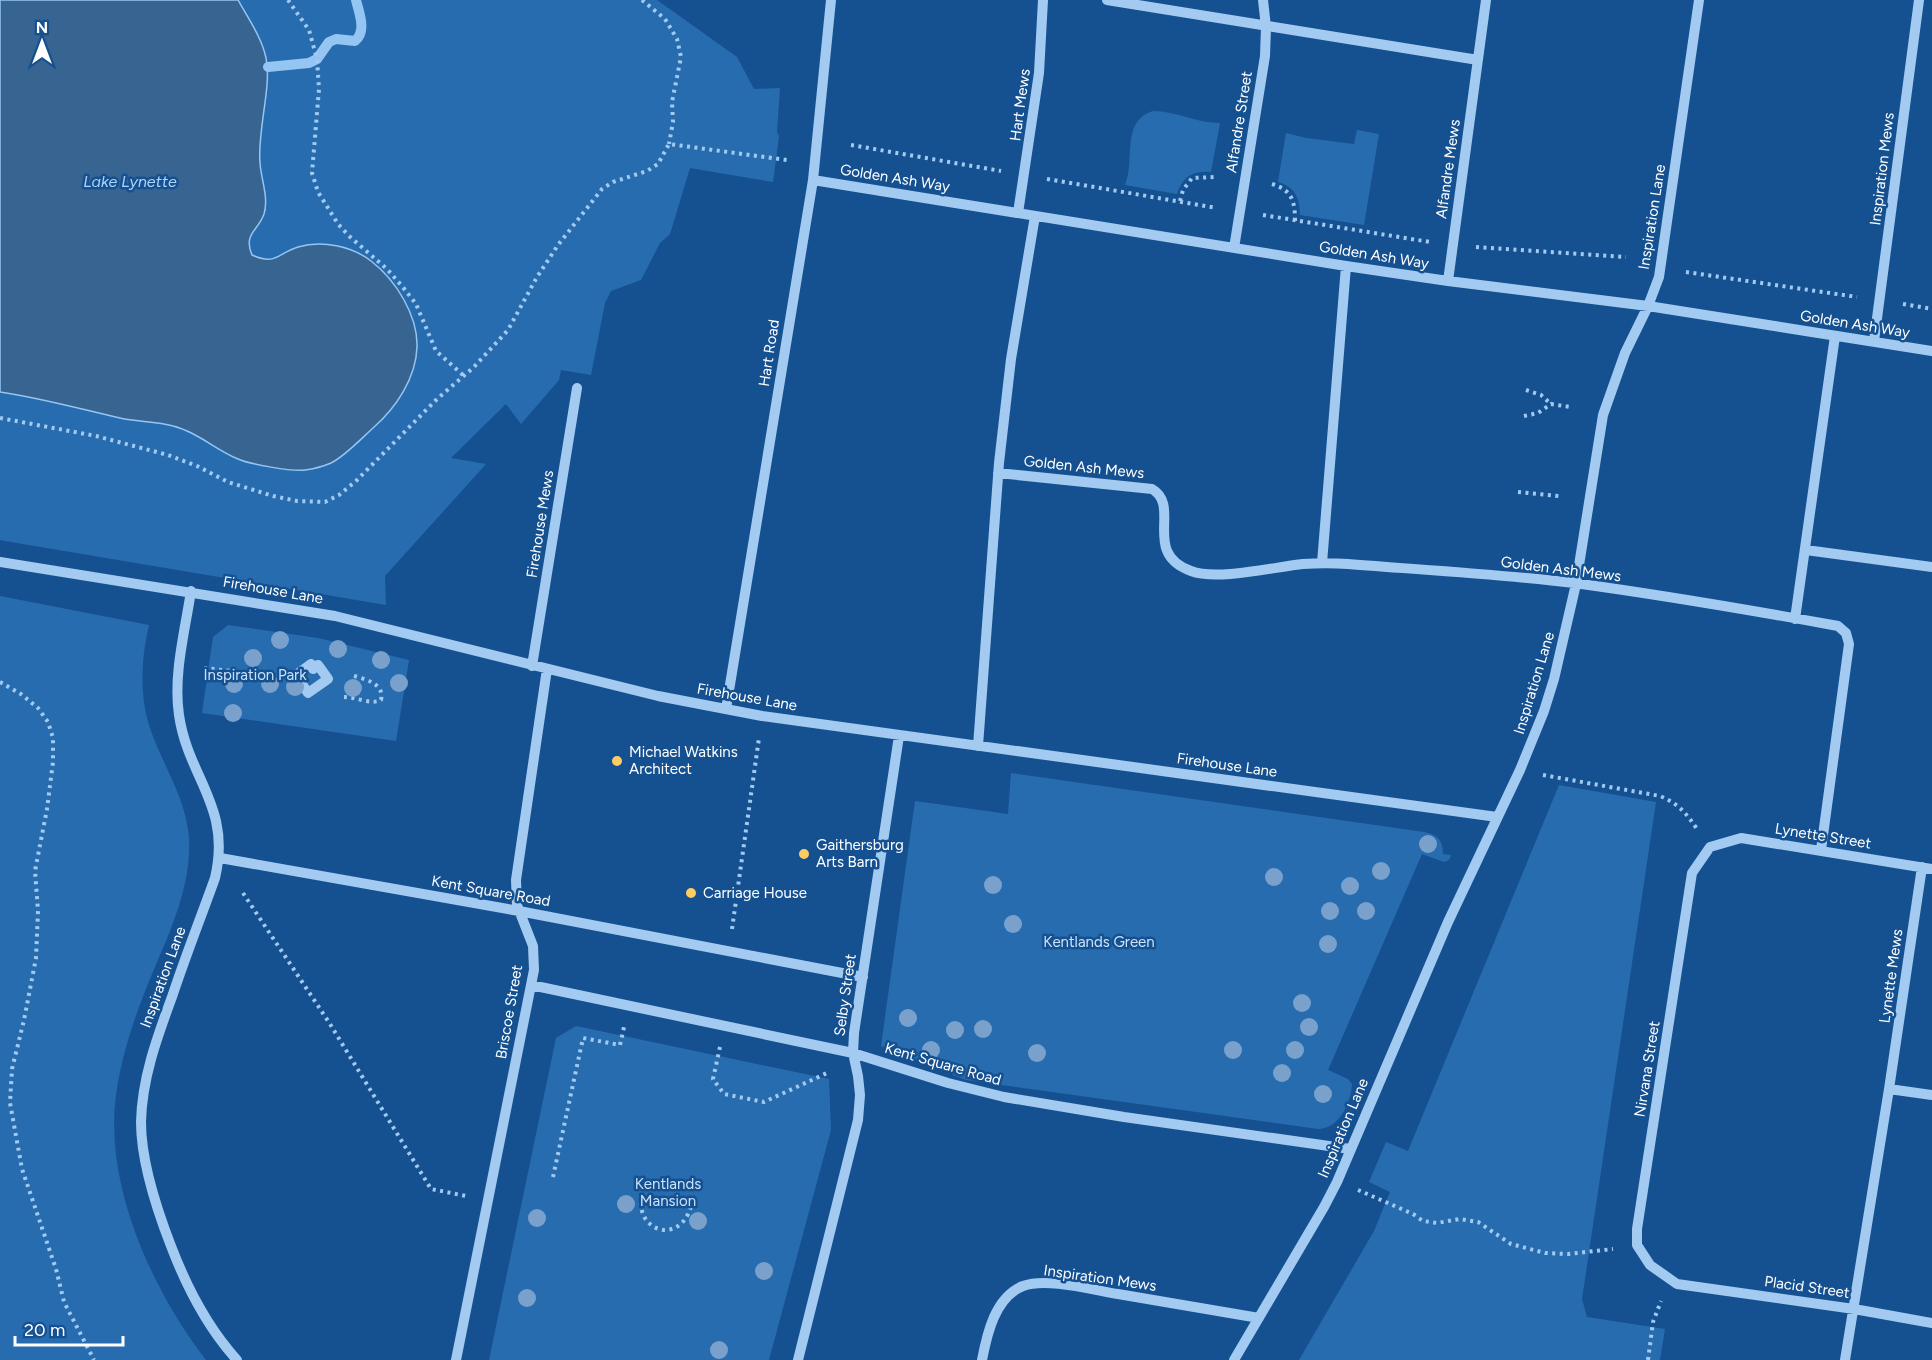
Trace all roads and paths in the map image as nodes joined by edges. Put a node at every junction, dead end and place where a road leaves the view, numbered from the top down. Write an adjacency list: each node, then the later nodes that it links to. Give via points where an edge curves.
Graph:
1 (288, 0): 31 (path, via 309,30 317,59 319,89 312,173 318,192 348,236 402,286 416,304 436,351)
2 (642, 0): 12 (path, via 665,19 677,39 681,57)
3 (831, 0): 15 (street, Hart Road)
4 (1043, 0): 18 (street, Hart Mews, via 1038,85)
5 (1107, 0): 10 (street)
6 (1263, 0): 10 (street, Alfandre Street)
7 (1486, 0): 11 (street, Alfandre Mews)
8 (1699, 0): 26 (street, Inspiration Lane, via 1661,266)
9 (1919, 0): 25 (street, Inspiration Mews)
10 (1266, 27): 11 (street); 21 (street, Alfandre Street, via 1265,56)
11 (1478, 60): 24 (street, Alfandre Mews)
12 (669, 144): 13 (path); 31 (path, via 658,164 602,189 558,245 508,330)
13 (787, 160)
14 (1215, 177): 17 (path, via 1192,178)
15 (813, 180): 18 (street, Golden Ash Way); 55 (street, Hart Road)
16 (1272, 184): 20 (path, via 1291,195)
17 (1180, 201)
18 (1018, 213): 19 (street, Golden Ash Way)
19 (1035, 216): 21 (street, Golden Ash Way); 38 (street, via 1011,359)
20 (1296, 221)
21 (1234, 248): 22 (street, Golden Ash Way)
22 (1346, 266): 24 (street, Golden Ash Way); 43 (street)
23 (1686, 272): 25 (path)
24 (1448, 281): 26 (street, Golden Ash Way)
25 (1880, 300): 27 (path); 29 (street, Inspiration Mews)
26 (1648, 306): 28 (street, Golden Ash Way); 45 (street, Inspiration Lane, via 1625,353 1603,415)
27 (1932, 309)
28 (1835, 336): 29 (street, Golden Ash Way); 41 (street)
29 (1874, 341): 30 (street, Golden Ash Way)
30 (1932, 351)
31 (464, 376): 37 (path, via 357,481 325,502 273,496 228,482 168,455 96,436)
32 (577, 388): 49 (street, Firehouse Mews)
33 (1526, 390): 34 (path)
34 (1551, 404): 35 (path); 36 (path)
35 (1570, 407)
36 (1524, 416)
37 (0, 418)
38 (998, 473): 43 (street, Golden Ash Mews, via 1152,489 1164,504 1166,549 1175,562 1191,572 1223,573); 58 (street)
39 (1518, 492): 40 (path)
40 (1559, 496)
41 (1806, 550): 44 (street); 47 (street)
42 (0, 562): 46 (street, Firehouse Lane)
43 (1322, 563): 45 (street, Golden Ash Mews)
44 (1932, 567)
45 (1575, 584): 47 (street, Golden Ash Mews); 59 (street, Inspiration Lane, via 1554,679)
46 (191, 591): 49 (street, Firehouse Lane, via 335,616); 63 (street, Inspiration Lane, via 179,674 179,714 217,820)
47 (1795, 619): 62 (street, Golden Ash Mews, via 1838,626 1850,644)
48 (205, 658): 50 (path)
49 (532, 666): 51 (street, Firehouse Lane)
50 (204, 668): 52 (path); 53 (path)
51 (547, 669): 55 (street, Firehouse Lane); 66 (street, Briscoe Street, via 516,880)
52 (283, 672)
53 (202, 679)
54 (0, 682): 87 (path, via 38,708 48,722 53,762 35,871 39,911 36,958 12,1069 10,1103 22,1169 64,1302)
55 (726, 710): 56 (street, Firehouse Lane)
56 (762, 716): 57 (street, Firehouse Lane); 67 (path)
57 (899, 736): 58 (street, Firehouse Lane); 68 (street, Selby Street)
58 (978, 746): 60 (street, Firehouse Lane)
59 (1520, 770): 60 (street, Inspiration Lane); 61 (path, via 1660,796 1687,814)
60 (1497, 817): 76 (street, Inspiration Lane)
61 (1710, 847): 62 (street, Lynette Street, via 1741,838); 82 (street, Nirvana Street, via 1692,873)
62 (1821, 850): 64 (street, Lynette Street)
63 (220, 858): 66 (street, Kent Square Road); 88 (street, Inspiration Lane, via 155,1044 141,1124 151,1184 178,1265 200,1310)
64 (1927, 868): 74 (street, Lynette Mews)
65 (243, 892): 80 (path, via 431,1189)
66 (519, 911): 67 (street, Kent Square Road); 69 (street, Briscoe Street, via 533,945)
67 (729, 952): 68 (street, Kent Square Road)
68 (863, 977): 72 (street, Selby Street)
69 (531, 985): 70 (street, Kent Square Road); 80 (street, Briscoe Street)
70 (628, 1006): 71 (street, Kent Square Road); 77 (path, via 620,1046 583,1038)
71 (724, 1026): 72 (street, Kent Square Road); 73 (path, via 713,1079 724,1094 764,1102)
72 (853, 1053): 76 (street, Kent Square Road, via 1004,1097); 90 (street, Selby Street, via 860,1084 858,1120)
73 (830, 1072)
74 (1889, 1089): 75 (street); 84 (street, Lynette Mews)
75 (1932, 1095)
76 (1350, 1149): 78 (street, Inspiration Lane)
77 (553, 1177)
78 (1337, 1182): 82 (path, via 1423,1221 1478,1222 1511,1244 1545,1253 1569,1254); 85 (street, Inspiration Lane)
79 (641, 1195): 81 (path, via 643,1217 660,1230 681,1225)
80 (487, 1200): 89 (street, Briscoe Street)
81 (691, 1206)
82 (1637, 1245): 83 (street, via 1650,1265)
83 (1673, 1281): 84 (street, Placid Street); 93 (path, via 1653,1322)
84 (1854, 1309): 86 (street, Placid Street); 94 (street, Lynette Mews)
85 (1259, 1318): 91 (street, Inspiration Mews, via 1068,1286 1034,1284 1023,1286 1005,1300 995,1315); 92 (street, Inspiration Lane)
86 (1932, 1323)
87 (94, 1360)
88 (237, 1360)
89 (456, 1360)
90 (798, 1360)
91 (982, 1360)
92 (1234, 1360)
93 (1648, 1360)
94 (1845, 1360)

